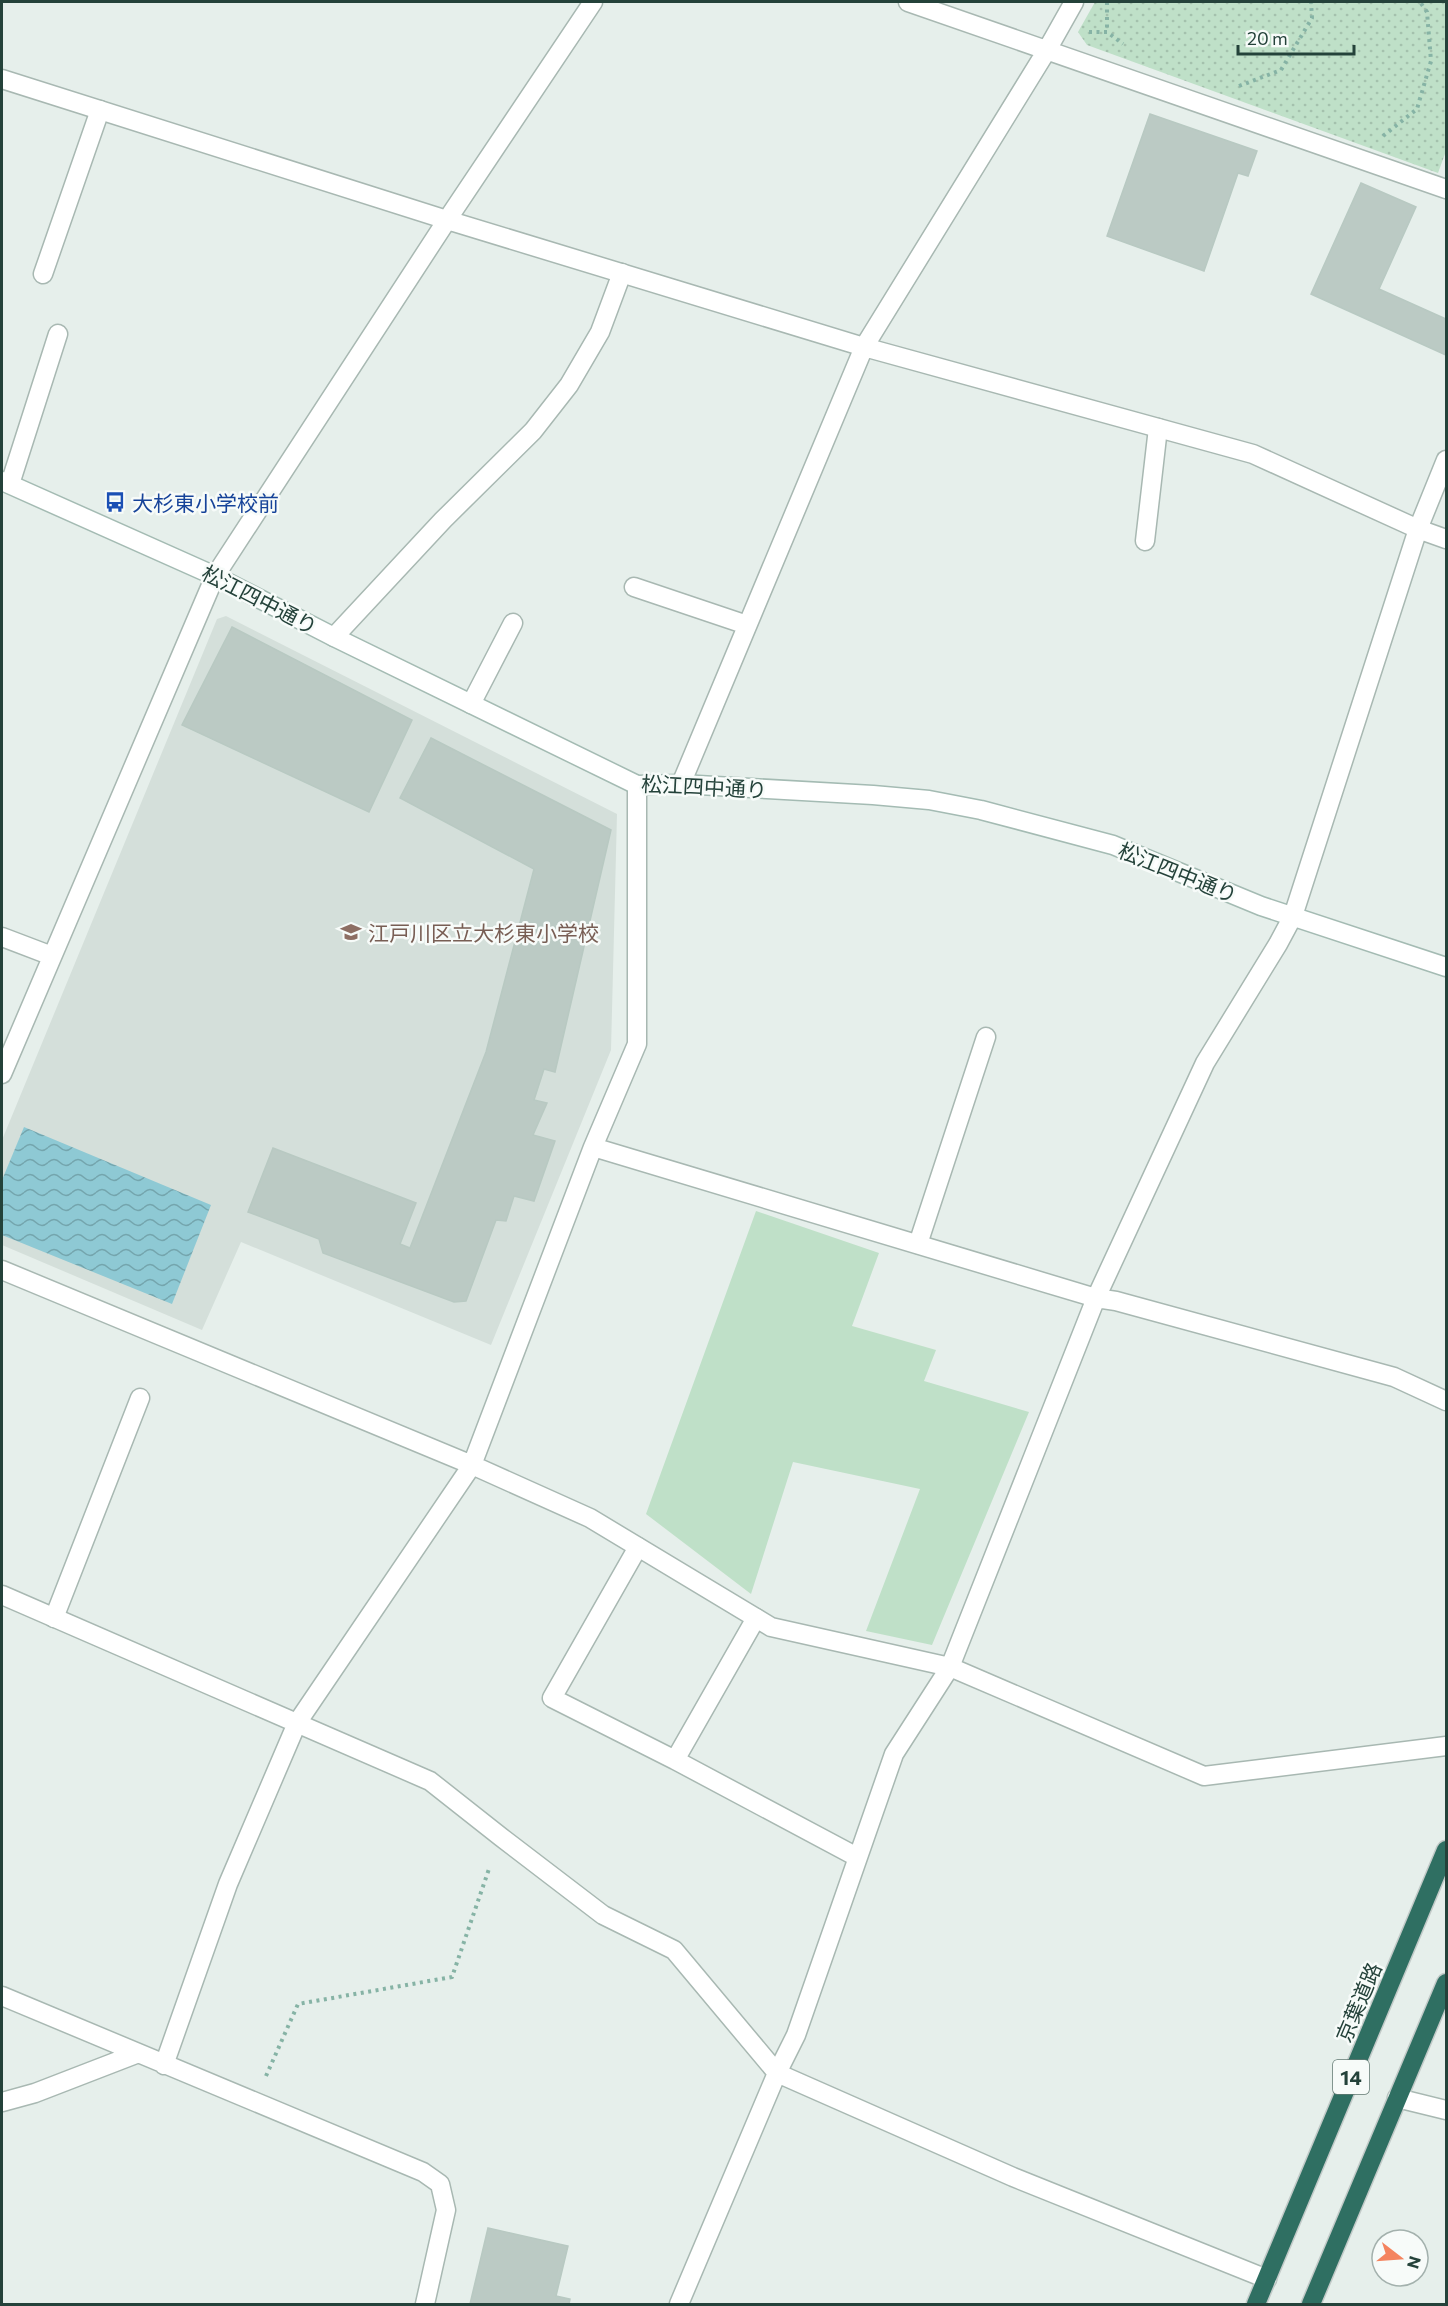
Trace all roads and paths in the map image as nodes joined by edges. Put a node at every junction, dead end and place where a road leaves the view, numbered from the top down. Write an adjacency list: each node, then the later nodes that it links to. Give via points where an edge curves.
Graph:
1 (592, 2): 16 (street)
2 (908, 2): 10 (street)
3 (1074, 2): 10 (street)
4 (1107, 2): 8 (path)
5 (1311, 2): 12 (path, via 1312,18 1281,70 1236,87)
6 (1420, 2): 14 (path, via 1427,12 1431,61 1417,110 1382,136)
7 (1084, 32): 8 (path)
8 (1107, 32): 9 (path)
9 (1124, 44)
10 (1047, 50): 15 (street); 20 (street)
11 (2, 79): 13 (street)
12 (1245, 90)
13 (100, 110): 16 (street); 18 (street)
14 (1372, 134)
15 (1446, 189)
16 (447, 220): 17 (street); 27 (street)
17 (622, 273): 20 (street); 31 (street, via 600,332 569,385 533,431)
18 (43, 274)
19 (58, 334): 23 (street)
20 (864, 347): 21 (street); 30 (street)
21 (1158, 428): 24 (street, via 1253,454); 26 (street)
22 (1446, 459): 24 (street)
23 (6, 482): 27 (street, 松江四中通り)
24 (1418, 529): 25 (street); 35 (street)
25 (1446, 539)
26 (1145, 542)
27 (215, 576): 31 (street, 松江四中通り); 37 (street)
28 (634, 587): 30 (street)
29 (513, 623): 32 (street)
30 (747, 625): 33 (street)
31 (334, 637): 32 (street, 松江四中通り)
32 (471, 704): 34 (street, 松江四中通り)
33 (681, 784): 34 (street, 松江四中通り); 35 (street, 松江四中通り, via 873,795 981,810 1113,845)
34 (637, 785): 41 (street, via 637,1044)
35 (1293, 916): 38 (street, 松江四中通り); 44 (street, via 1205,1063)
36 (2, 937): 37 (street)
37 (52, 956): 40 (street)
38 (1446, 967)
39 (986, 1037): 42 (street)
40 (2, 1074)
41 (593, 1147): 42 (street); 47 (street)
42 (918, 1244): 44 (street)
43 (2, 1270): 47 (street)
44 (1096, 1298): 46 (street, via 1394,1377); 52 (street)
45 (140, 1398): 50 (street)
46 (1446, 1401)
47 (472, 1465): 48 (street, via 590,1518); 53 (street)
48 (638, 1546): 51 (street); 55 (street, via 552,1698)
49 (2, 1594): 50 (street)
50 (54, 1618): 53 (street)
51 (756, 1618): 52 (street, via 771,1627); 55 (street)
52 (950, 1667): 54 (street, via 1204,1776); 58 (street, via 894,1754)
53 (297, 1723): 56 (street, via 430,1781); 62 (street, via 228,1884)
54 (1446, 1746)
55 (675, 1760): 58 (street)
56 (501, 1837): 63 (street, via 603,1915 674,1950); 66 (path, via 452,1977 298,2004)
57 (1446, 1850): 68 (highway, 京葉道路 / 14)
58 (857, 1857): 63 (street, via 796,2035)
59 (1446, 1983): 64 (highway, 14)
60 (2, 1996): 61 (street)
61 (136, 2054): 62 (street); 65 (street)
62 (164, 2065): 66 (street)
63 (777, 2073): 68 (street, via 1013,2177); 70 (street)
64 (1397, 2098): 67 (street); 72 (highway, 14)
65 (2, 2102)
66 (255, 2102): 69 (street, via 423,2172 440,2184 446,2210)
67 (1446, 2110)
68 (1267, 2279): 71 (highway, 京葉道路 / 14)
69 (425, 2304)
70 (680, 2304)
71 (1256, 2304)
72 (1311, 2304)

